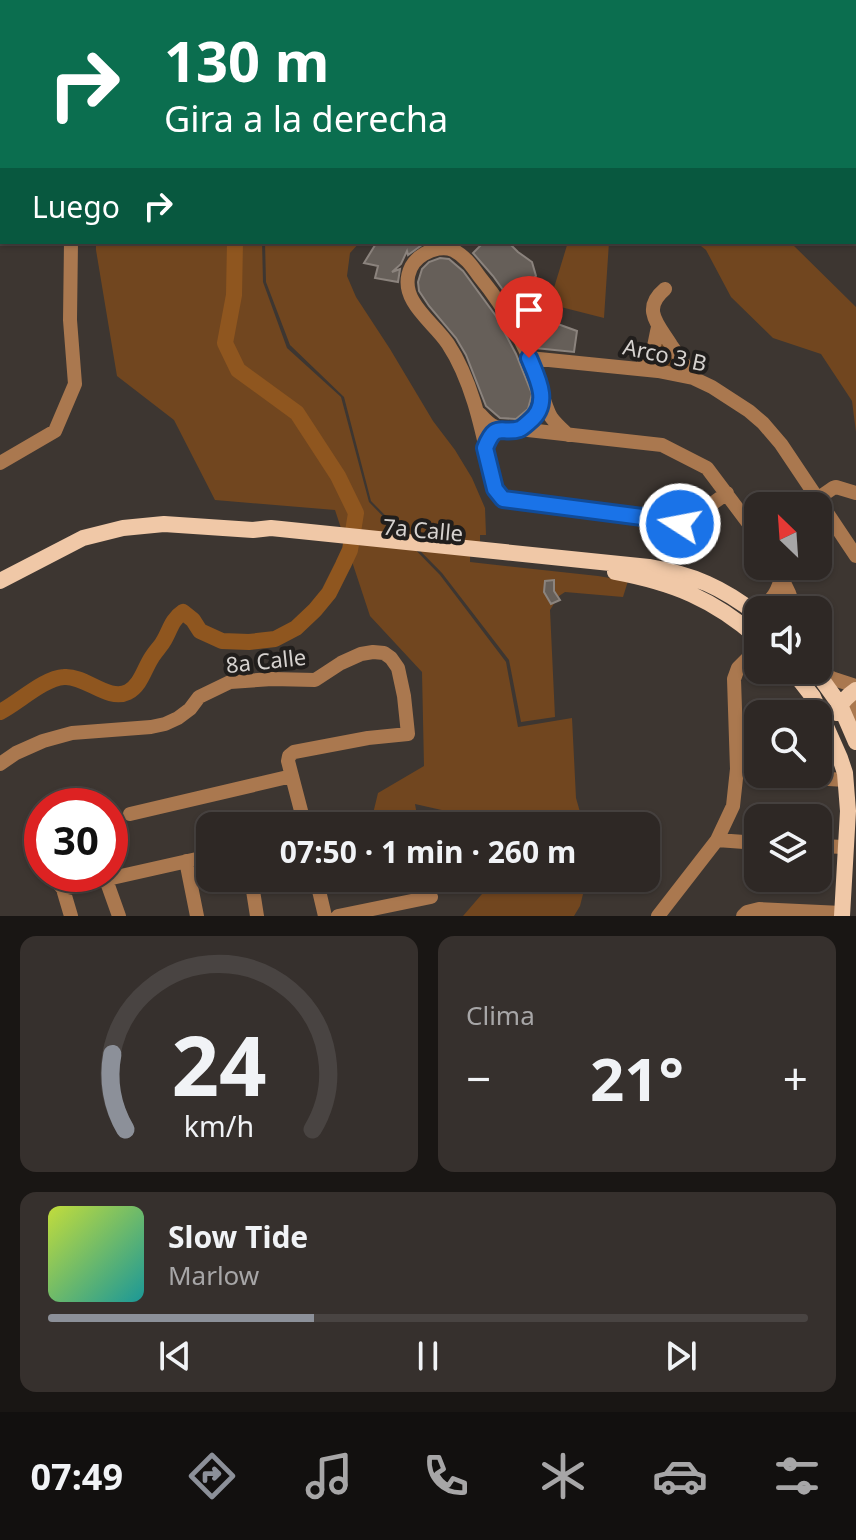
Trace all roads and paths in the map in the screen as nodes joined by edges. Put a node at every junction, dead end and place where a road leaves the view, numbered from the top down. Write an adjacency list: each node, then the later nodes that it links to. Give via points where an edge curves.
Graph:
1 (71, 244): 13 (street, via 75,384 55,431)
2 (665, 289): 3 (street, via 654,303)
3 (658, 327): 5 (street, via 652,356); 6 (street)
4 (529, 358): 5 (street, Arco 3 B); 7 (street); 8 (street, via 505,310 465,258 437,249 411,264 409,293 447,342)
5 (641, 368): 6 (street, Arco 3 B)
6 (693, 378): 14 (street, Arco 3 B, via 763,423 781,444)
7 (542, 393): 10 (street, via 535,417); 11 (street, via 552,418)
8 (477, 410): 9 (street); 12 (street)
9 (500, 429): 10 (street); 12 (street)
10 (519, 429): 11 (street)
11 (568, 435): 16 (street, via 662,445 707,468)
12 (485, 448): 16 (street, via 495,489 503,499 673,525 687,522)
13 (0, 463)
14 (806, 492)
15 (828, 492): 17 (street, via 836,487)
16 (727, 493): 18 (street)
17 (856, 493)
18 (744, 517)
19 (832, 527): 21 (street, Arco 3 B)
20 (493, 554): 22 (main road, 7a Calle, via 164,524 83,538); 23 (main road, via 649,567); 24 (main road, 7a Calle, via 642,577)
21 (856, 556)
22 (0, 581)
23 (715, 585): 24 (main road); 25 (main road)
24 (689, 593): 26 (main road, 7a Calle)
25 (744, 605)
26 (744, 627)
27 (744, 670): 43 (street, via 735,685 733,806)
28 (832, 678): 31 (street)
29 (803, 684): 32 (main road)
30 (828, 684): 34 (main road)
31 (856, 688): 34 (main road, via 848,695)
32 (813, 697): 33 (street); 36 (main road)
33 (812, 700)
34 (848, 705): 35 (main road); 36 (main road, via 836,718)
35 (856, 742)
36 (840, 758): 40 (main road)
37 (0, 764): 38 (street, 8a Calle, via 43,741 72,733 165,724 199,697 230,682 315,680 361,654 384,653 391,658 398,668 408,734 294,752 288,761)
38 (292, 776): 41 (street); 42 (street)
39 (832, 779): 40 (street)
40 (845, 780): 46 (main road)
41 (301, 812)
42 (130, 814)
43 (717, 840): 44 (street); 64 (street)
44 (744, 842)
45 (832, 847): 46 (street)
46 (845, 847): 50 (main road)
47 (196, 859): 48 (street)
48 (186, 861): 49 (street); 60 (street)
49 (128, 872)
50 (850, 876): 57 (main road)
51 (64, 892): 58 (street)
52 (111, 892): 59 (street)
53 (253, 892): 61 (street)
54 (319, 892): 62 (street)
55 (431, 897): 56 (street)
56 (396, 910): 63 (street)
57 (842, 914): 65 (street, via 759,909)
58 (71, 916)
59 (119, 916)
60 (197, 916)
61 (257, 916)
62 (325, 916)
63 (338, 916)
64 (658, 916)
65 (743, 916)

